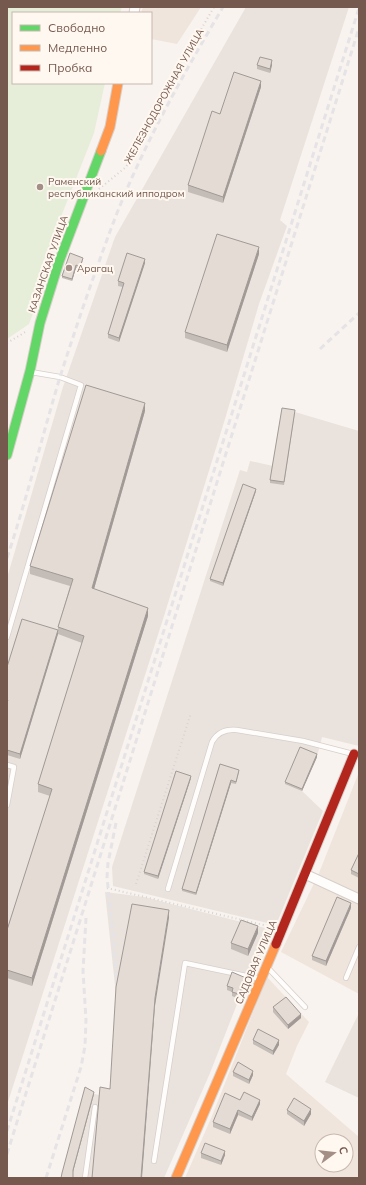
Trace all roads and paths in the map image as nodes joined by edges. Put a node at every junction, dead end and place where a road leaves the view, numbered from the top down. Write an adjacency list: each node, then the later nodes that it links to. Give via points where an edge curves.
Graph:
1 (214, 7): 3 (path, ЖЕЛЕЗНОДОРОЖНАЯ УЛИЦА, via 159,102 126,167)
2 (118, 84): 6 (street, КАЗАНСКАЯ УЛИЦА, via 110,127 59,262 40,323)
3 (98, 190)
4 (27, 331): 5 (path)
5 (7, 343)
6 (30, 371): 7 (street, КАЗАНСКАЯ УЛИЦА); 8 (lane, via 60,377 81,385)
7 (7, 455)
8 (7, 637)
9 (191, 713): 14 (path)
10 (357, 755): 13 (street, САДОВАЯ УЛИЦА); 16 (lane, via 303,741 237,730 227,730 217,735 212,742)
11 (7, 765): 12 (lane, via 14,767)
12 (7, 805)
13 (305, 874): 17 (street); 18 (street, САДОВАЯ УЛИЦА)
14 (136, 884)
15 (107, 888): 18 (path)
16 (168, 889)
17 (359, 899)
18 (282, 930): 20 (street, САДОВАЯ УЛИЦА)
19 (359, 947): 21 (lane)
20 (267, 966): 22 (street, САДОВАЯ УЛИЦА); 23 (lane)
21 (346, 978)
22 (261, 979): 25 (lane, via 185,963); 27 (street, САДОВАЯ УЛИЦА)
23 (305, 1007)
24 (95, 1107): 26 (lane)
25 (154, 1161)
26 (85, 1178)
27 (176, 1178)

